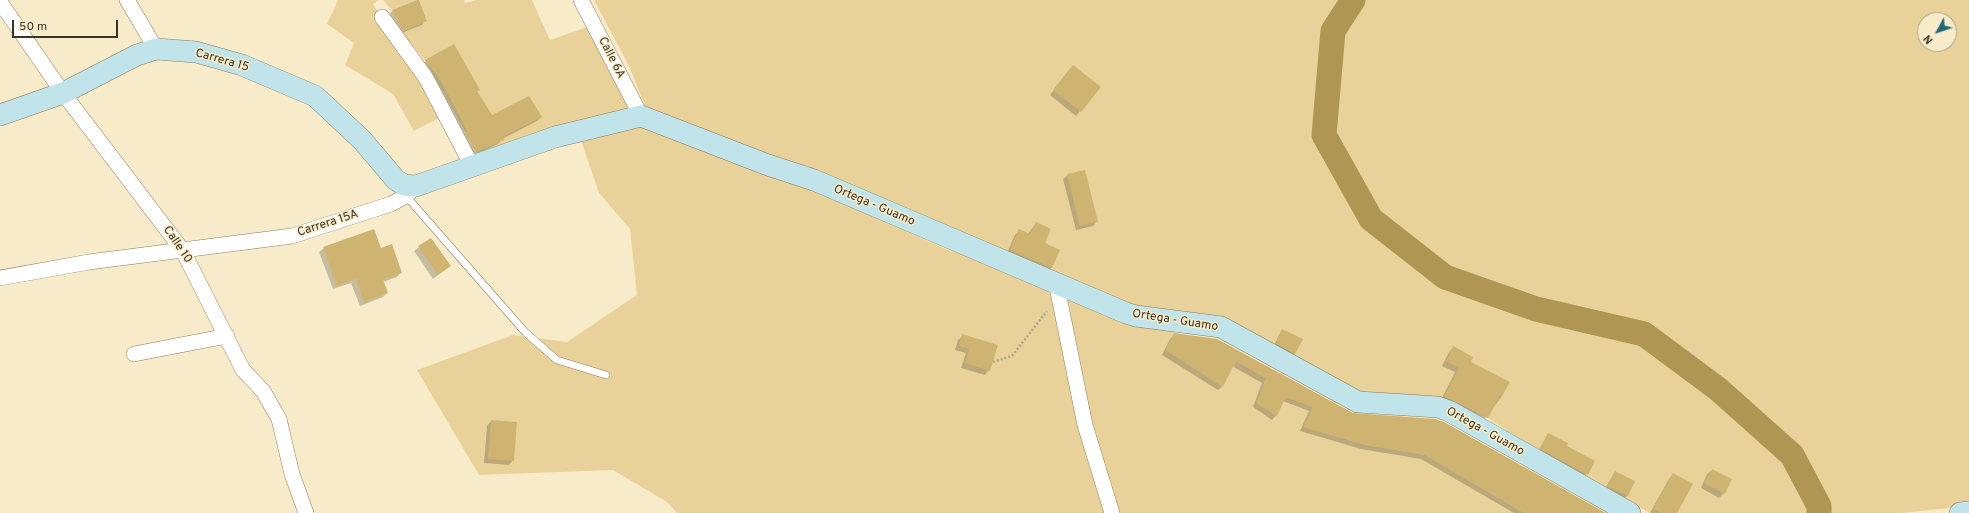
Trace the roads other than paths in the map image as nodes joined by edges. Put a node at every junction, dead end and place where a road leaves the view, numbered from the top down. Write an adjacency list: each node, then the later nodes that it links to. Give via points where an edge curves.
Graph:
1 (127, 0): 5 (street)
2 (581, 0): 8 (street, Calle 6A)
3 (0, 2): 6 (street, Calle 10)
4 (382, 16): 9 (street, via 426,78)
5 (156, 49): 6 (street, Carrera 15, via 137,55); 10 (street, Carrera 15, via 196,52 242,65 315,96 362,140 396,180)
6 (63, 93): 7 (street, Carrera 15); 11 (street, Calle 10)
7 (0, 115)
8 (641, 116): 9 (street, Carrera 15A, via 555,137); 13 (street, Ortega - Guamo, via 814,180)
9 (472, 166): 10 (street, Carrera 15A)
10 (411, 191): 11 (street, Carrera 15A, via 391,204 292,236); 16 (lane, via 525,332 557,360)
11 (184, 251): 12 (street, Carrera 15A, via 89,262); 14 (street, Calle 10)
12 (0, 278)
13 (1058, 289): 19 (street, via 1085,425); 20 (street, Ortega - Guamo, via 1136,316 1221,327 1358,402 1438,407 1449,411)
14 (226, 336): 15 (street); 18 (street, Calle 10, via 243,370 263,391 279,419 292,474)
15 (134, 354)
16 (606, 375)
17 (1969, 512): 21 (street)
18 (306, 513)
19 (1112, 513)
20 (1630, 513)
21 (1960, 513)

